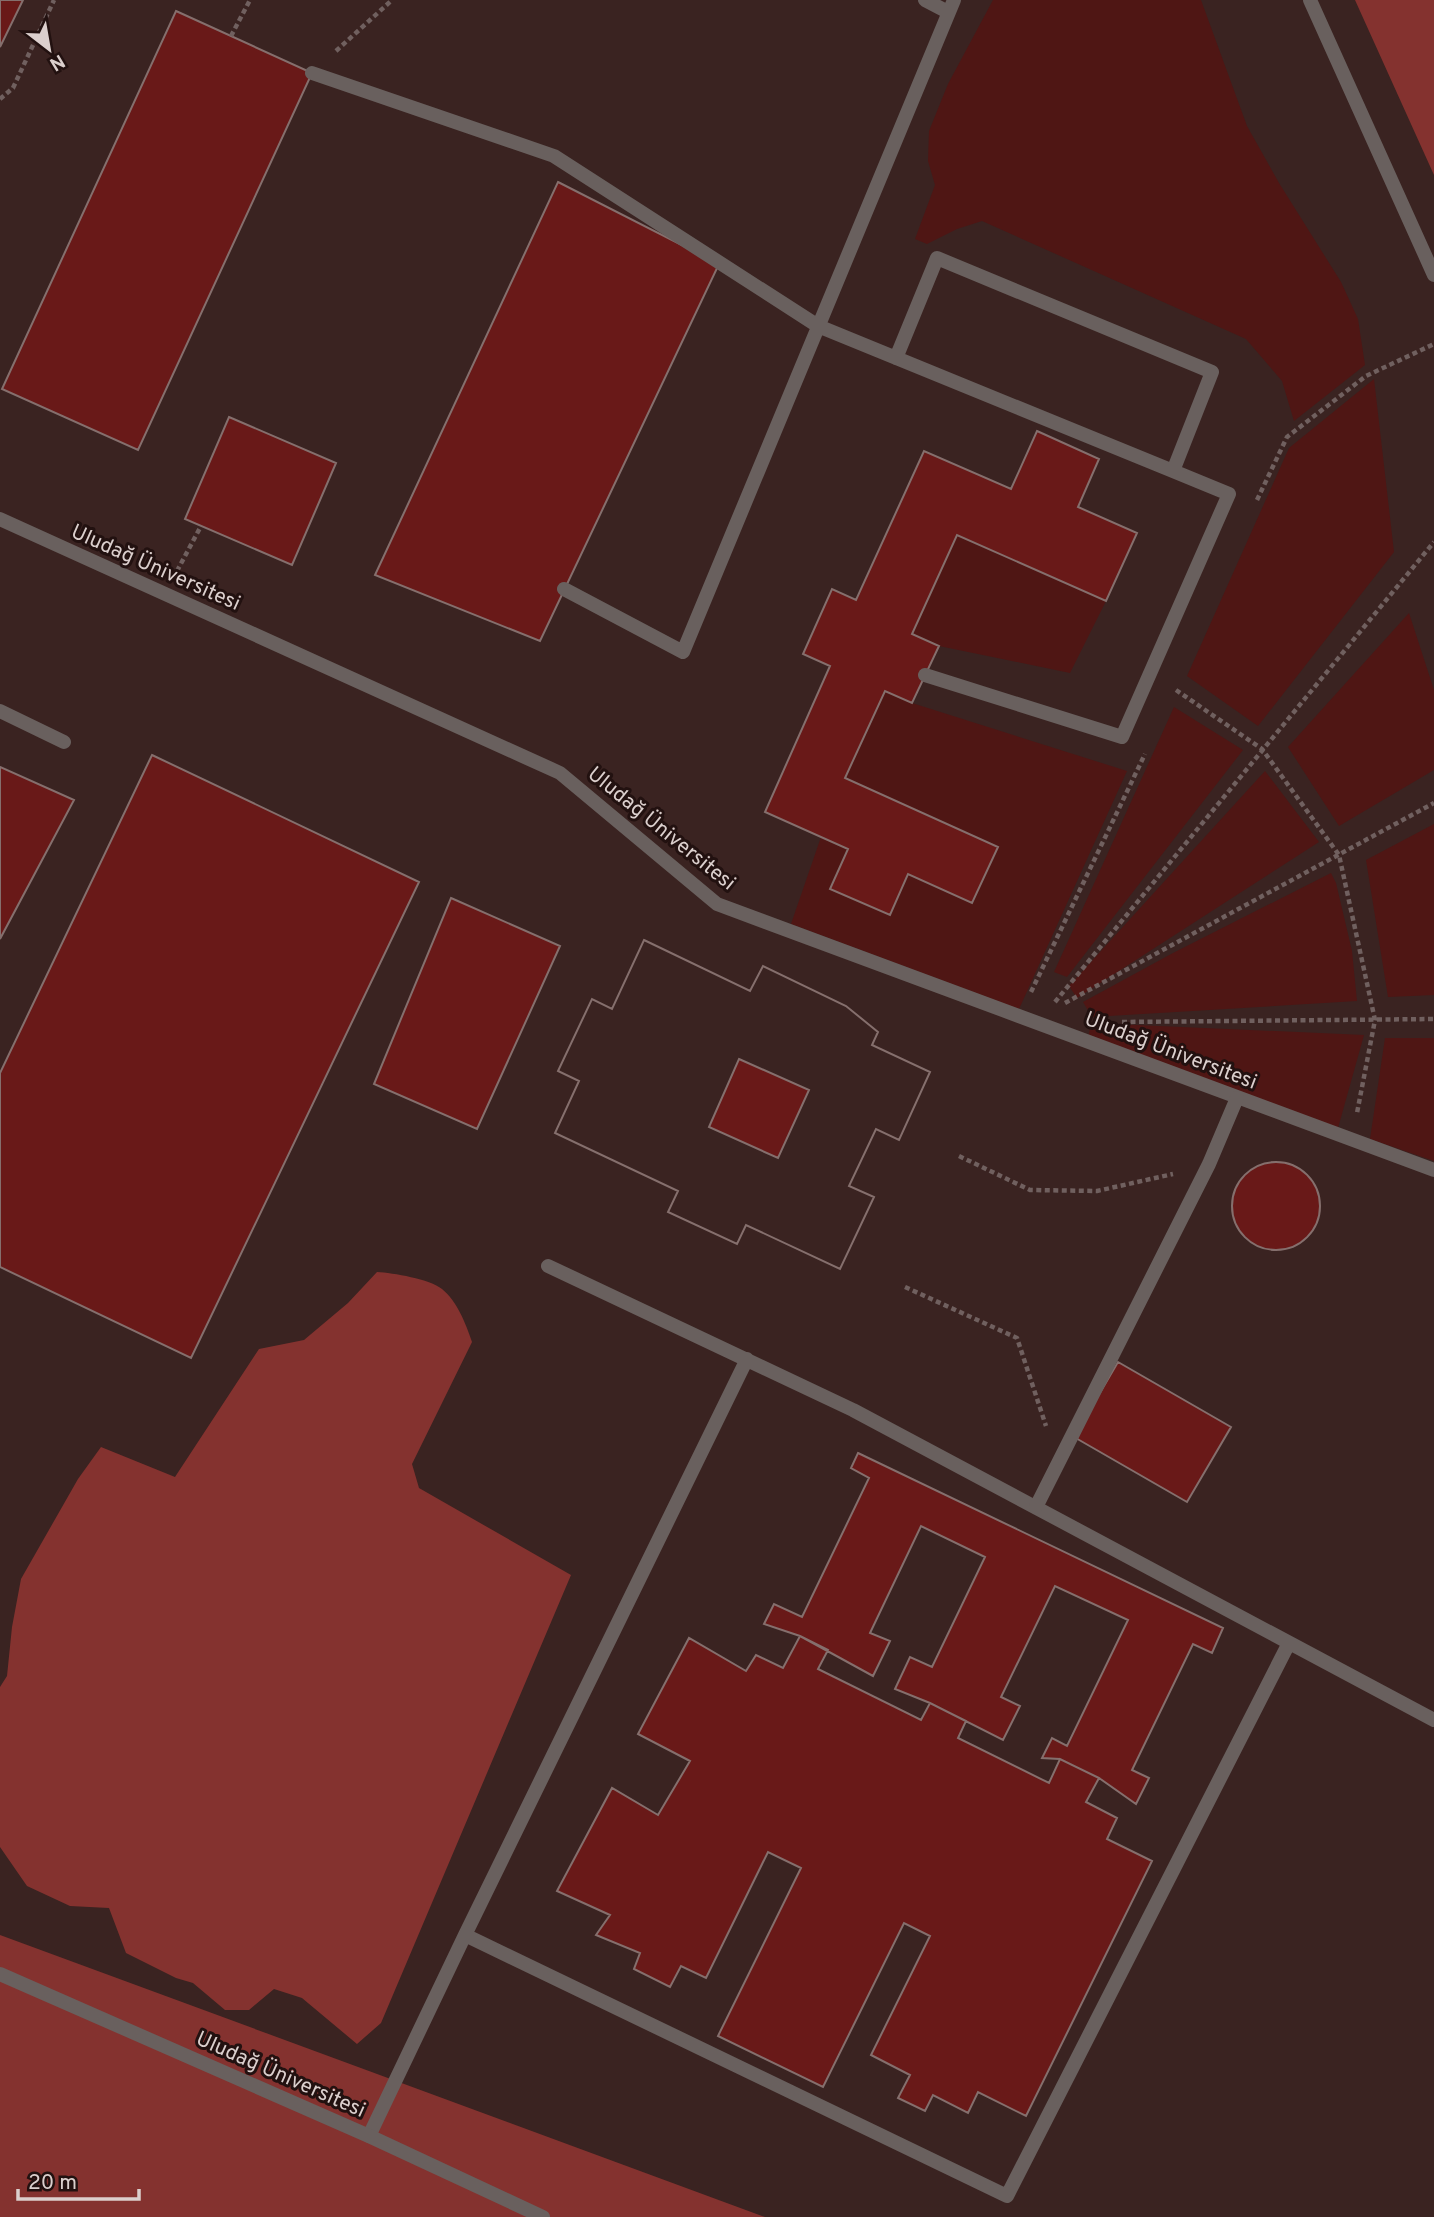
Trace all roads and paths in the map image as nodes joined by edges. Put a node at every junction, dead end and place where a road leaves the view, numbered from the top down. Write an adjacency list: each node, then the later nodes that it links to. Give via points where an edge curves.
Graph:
1 (54, 0): 9 (path, via 13,88)
2 (250, 0): 7 (path)
3 (392, 0): 8 (path)
4 (925, 0): 6 (street)
5 (1310, 0): 10 (street)
6 (951, 6): 11 (street)
7 (231, 36)
8 (312, 73): 11 (street, via 554,156)
9 (0, 99)
10 (1434, 275)
11 (818, 326): 13 (street); 19 (street, via 683,652)
12 (1434, 344): 15 (path, via 1366,376 1287,437)
13 (895, 358): 14 (street); 14 (street, via 937,258 1212,372)
14 (1173, 471): 21 (street, via 1229,494 1122,737)
15 (1252, 512)
16 (0, 519): 20 (street, Uludağ Üniversitesi)
17 (201, 526): 20 (path)
18 (1434, 542): 25 (path)
19 (564, 589)
20 (166, 594): 29 (street, Uludağ Üniversitesi, via 560,773 717,904)
21 (925, 675)
22 (1170, 702): 25 (path, via 1176,690)
23 (0, 711): 24 (street)
24 (64, 742)
25 (1262, 749): 28 (path); 28 (path, via 1055,1006)
26 (1146, 752): 29 (path)
27 (1434, 803): 28 (path)
28 (1339, 855): 31 (path)
29 (1019, 1016): 33 (street, Uludağ Üniversitesi)
30 (1434, 1019): 31 (path)
31 (1375, 1020): 32 (path); 34 (path)
32 (1118, 1022)
33 (1237, 1098): 34 (street, Uludağ Üniversitesi); 36 (street)
34 (1351, 1141): 37 (street, Uludağ Üniversitesi)
35 (960, 1156): 36 (path, via 1030,1190 1097,1191)
36 (1209, 1164): 41 (street)
37 (1434, 1170)
38 (548, 1265): 40 (street)
39 (905, 1287): 41 (path, via 1017,1338)
40 (747, 1359): 42 (street); 45 (street)
41 (1059, 1462): 42 (street)
42 (1036, 1507): 43 (street)
43 (1289, 1643): 44 (street); 45 (street, via 1007,2196)
44 (1434, 1720)
45 (465, 1935): 47 (street)
46 (0, 1975): 47 (street, Uludağ Üniversitesi)
47 (369, 2136): 48 (street, Uludağ Üniversitesi)
48 (543, 2217)

